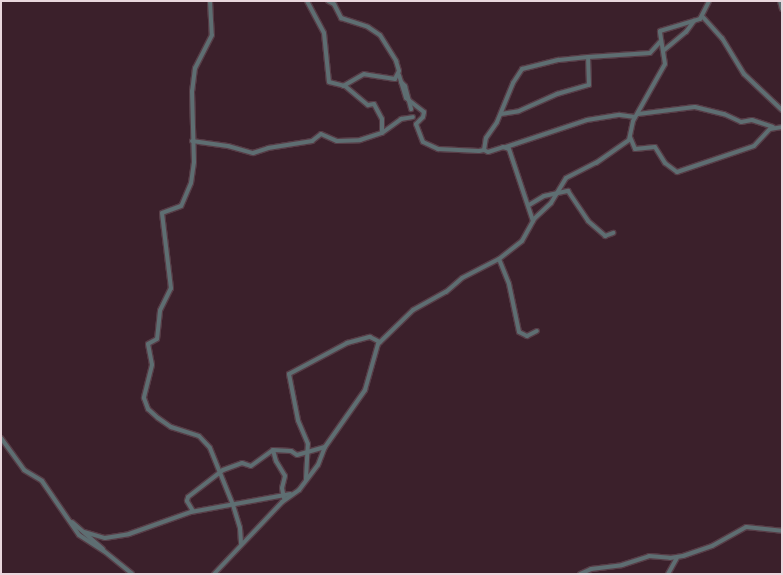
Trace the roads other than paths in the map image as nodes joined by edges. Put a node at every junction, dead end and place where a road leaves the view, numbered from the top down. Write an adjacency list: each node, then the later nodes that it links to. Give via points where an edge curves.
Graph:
1 (210, 1): 27 (street, via 212,34 194,71)
2 (307, 1): 14 (street, via 324,33 329,82)
3 (328, 1): 12 (street, via 334,4 341,18 368,27 380,36 396,61)
4 (709, 1): 7 (street)
5 (780, 1): 6 (street)
6 (782, 9)
7 (702, 16): 8 (street); 18 (street, via 722,38 744,74)
8 (694, 21): 9 (street, via 662,30); 10 (street, via 686,32)
9 (660, 42): 10 (street); 11 (street, via 650,53)
10 (663, 51): 20 (street, via 666,59 663,69)
11 (588, 57): 19 (street, via 522,68); 19 (street, via 589,85 557,94 519,111)
12 (397, 77): 13 (street); 14 (street, via 364,74)
13 (401, 83): 15 (street); 16 (street)
14 (343, 86): 25 (street, via 368,105 375,105 382,120)
15 (406, 98): 16 (street); 17 (street)
16 (410, 103): 17 (street); 22 (street, via 424,112 424,117)
17 (411, 109): 21 (street)
18 (782, 110)
19 (501, 114): 29 (street, via 486,138)
20 (637, 116): 23 (street, via 695,107 724,114 741,122 752,120); 26 (street); 28 (street, via 620,115 587,120)
21 (413, 117): 22 (street); 25 (street, via 401,119)
22 (416, 124): 29 (street, via 421,139 429,147)
23 (773, 127): 24 (street); 26 (street, via 754,146 677,172 665,163 655,147 635,149)
24 (782, 127)
25 (382, 133): 27 (street, via 360,140 341,142 320,134 312,141 253,153 228,146)
26 (630, 137): 30 (street, via 600,161 568,177)
27 (192, 141): 41 (street, via 194,166 185,200 179,208 162,213 171,288 160,311 157,339 148,344 152,365 144,398 148,409 171,427 200,436 210,448)
28 (506, 147): 29 (street, via 491,152); 31 (street, via 509,149)
29 (484, 150)
30 (558, 192): 31 (street); 32 (street); 33 (street, via 570,193 588,221 605,236)
31 (529, 205): 32 (street)
32 (533, 221): 34 (street, via 525,238)
33 (613, 233)
34 (499, 259): 35 (street, via 509,284 519,332 527,336); 36 (street, via 462,278 446,292 413,310)
35 (537, 332)
36 (380, 342): 38 (street, via 374,351 365,390); 40 (street, via 370,337 350,342 289,374 298,420 308,442)
37 (1, 438): 46 (street, via 24,470 42,481)
38 (325, 447): 40 (street); 42 (street, via 318,465)
39 (273, 450): 40 (street, via 296,455); 41 (street, via 251,466 242,464 223,470); 43 (street, via 285,476)
40 (309, 453): 42 (street)
41 (220, 474): 44 (street); 45 (street, via 188,497 187,501)
42 (306, 479): 43 (street, via 300,489)
43 (284, 498): 44 (street); 49 (street)
44 (233, 504): 45 (street); 49 (street, via 240,528)
45 (193, 511): 48 (street, via 129,534 105,538)
46 (67, 517): 48 (street); 50 (street, via 79,535)
47 (782, 531): 51 (street, via 746,527 712,546)
48 (84, 532): 50 (street)
49 (241, 544): 53 (street)
50 (107, 554): 52 (street)
51 (677, 558): 54 (street, via 649,556 622,565 591,568); 55 (street)
52 (132, 574)
53 (214, 574)
54 (580, 574)
55 (668, 574)

